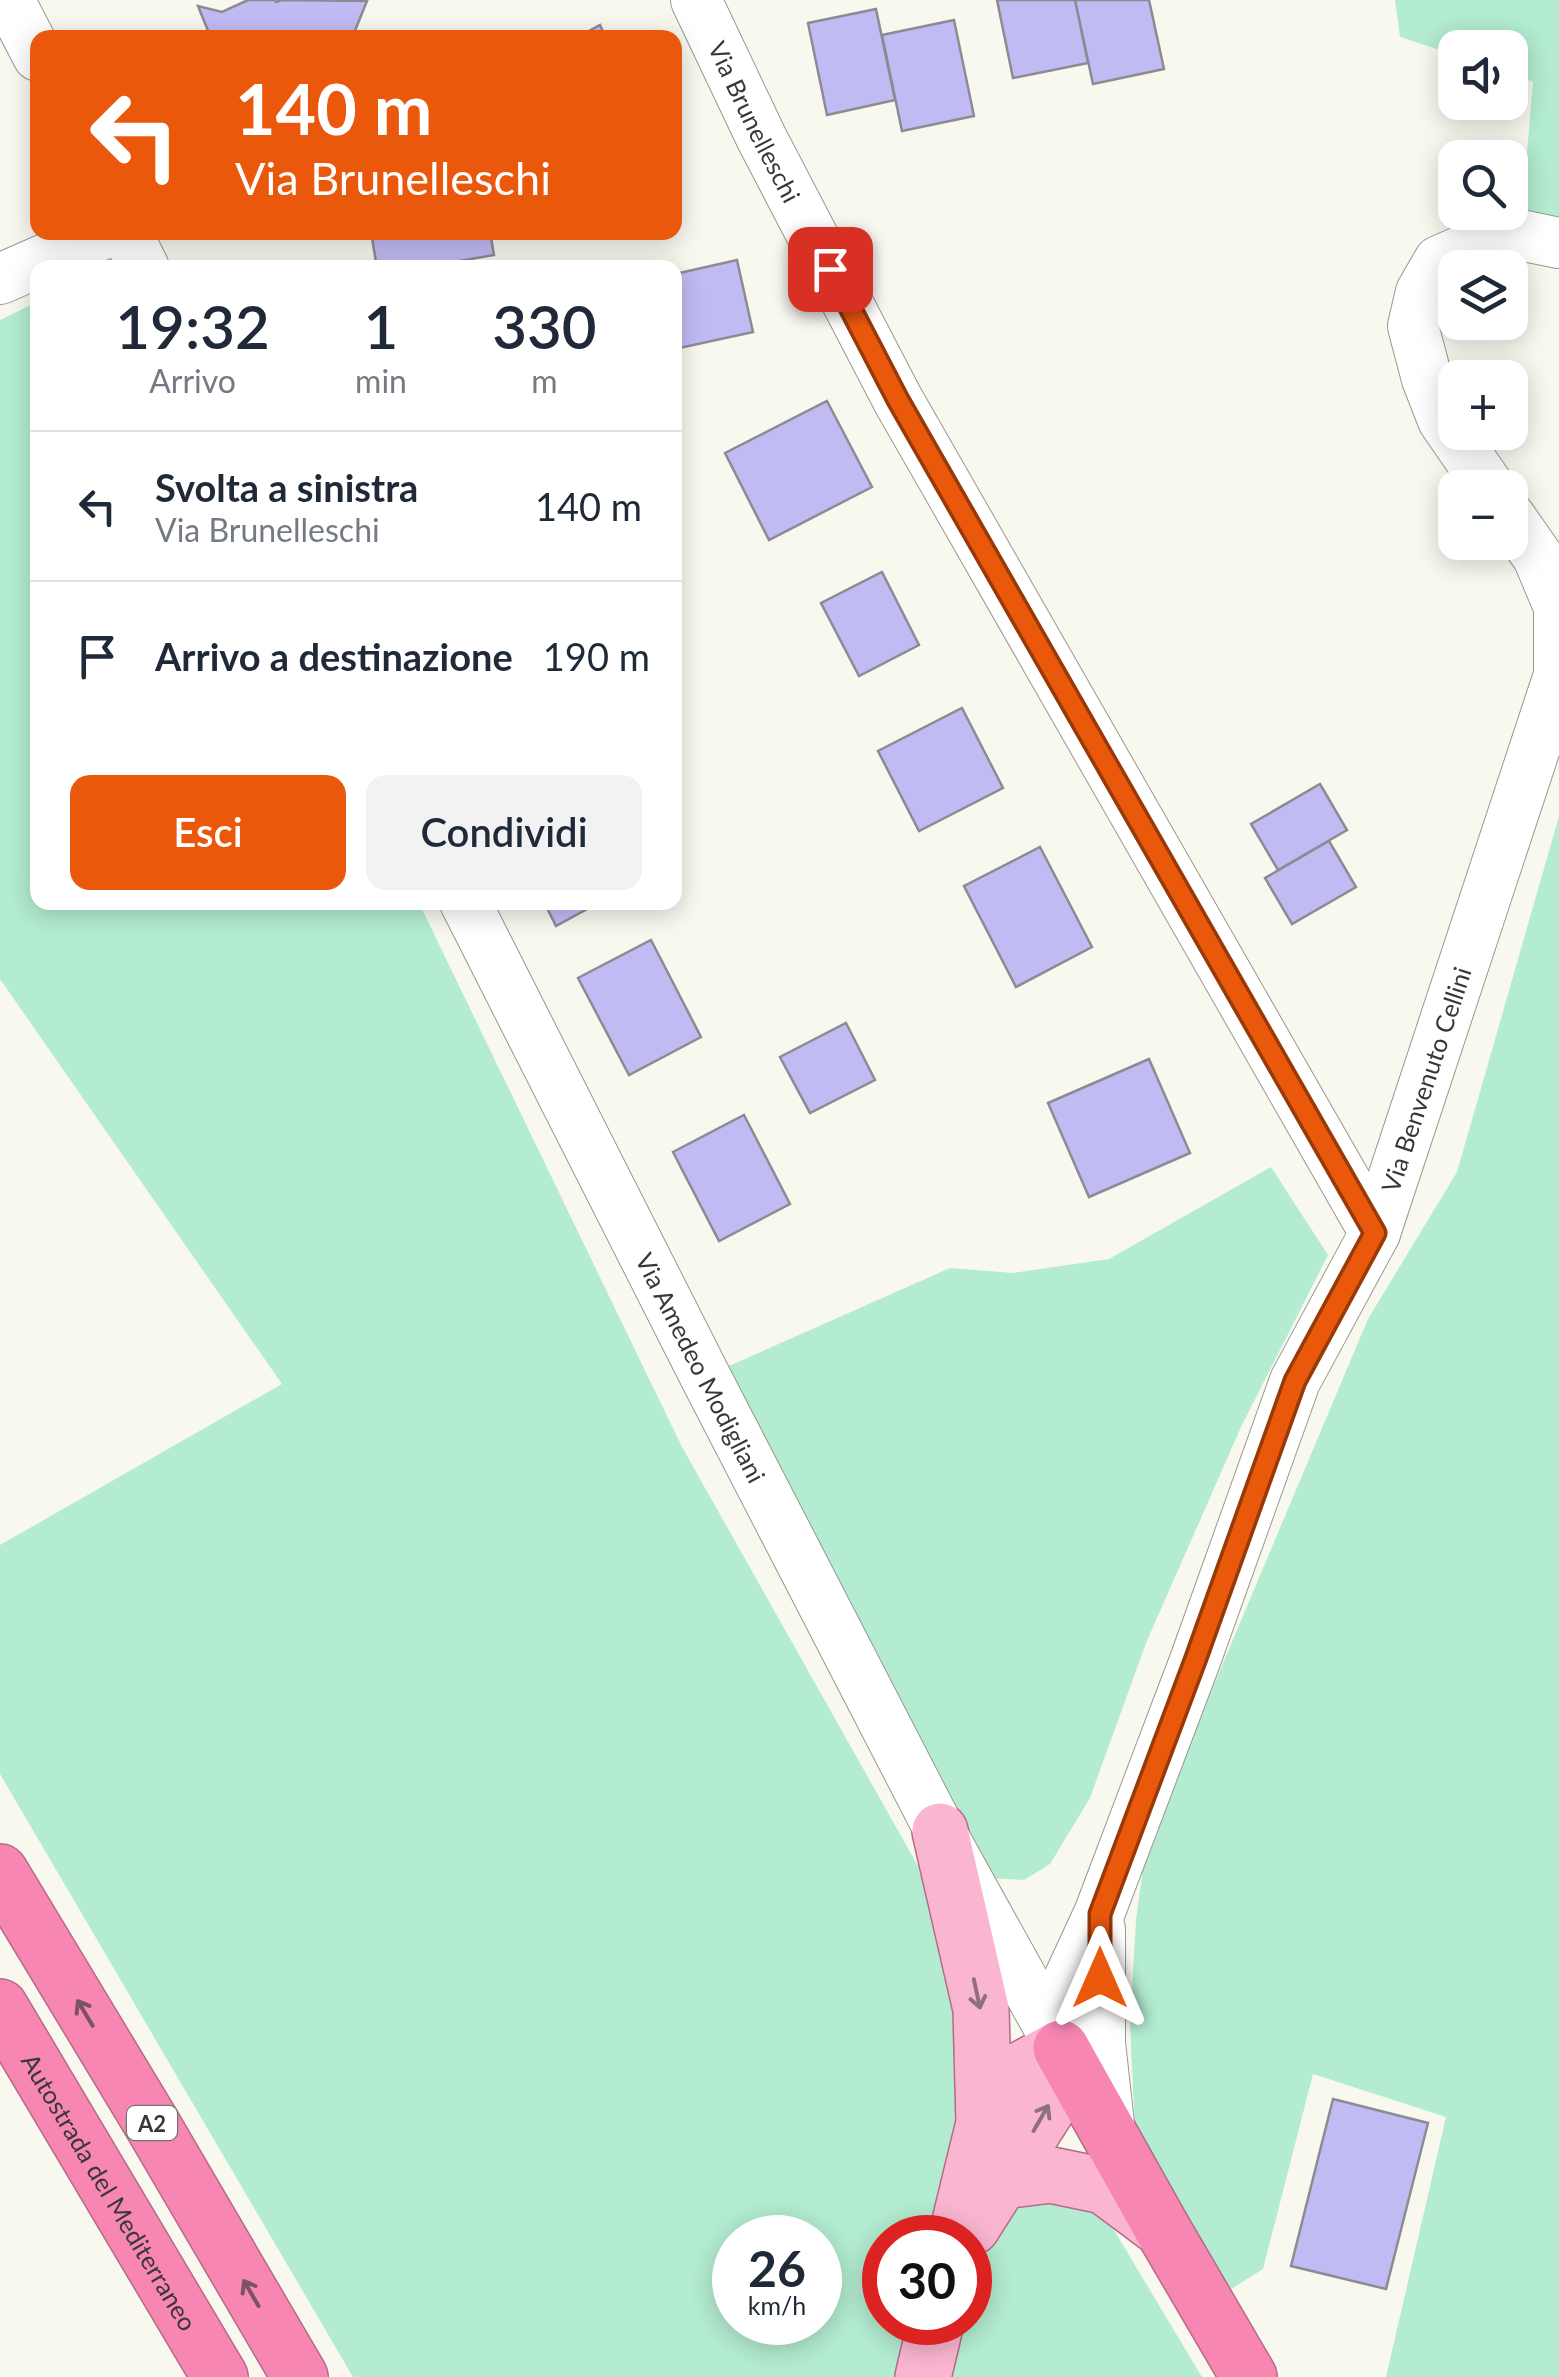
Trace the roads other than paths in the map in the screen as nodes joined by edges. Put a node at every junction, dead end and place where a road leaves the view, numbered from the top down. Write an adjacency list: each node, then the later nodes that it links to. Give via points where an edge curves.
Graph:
1 (10, 0): 3 (street)
2 (696, 0): 12 (street, Via Brunelleschi, via 898,400)
3 (30, 40)
4 (89, 240): 6 (street)
5 (1559, 243): 9 (street, via 1505,232 1439,262 1420,292 1413,326 1427,379 1444,420)
6 (43, 260)
7 (30, 266): 8 (street)
8 (0, 279)
9 (1478, 470)
10 (1528, 543): 12 (street, Via Benvenuto Cellini, via 1559,607 1559,676)
11 (469, 910): 13 (street, Via Amedeo Modigliani)
12 (1375, 1233): 15 (street, Via Benvenuto Cellini, via 1295,1381)
13 (940, 1831): 16 (street, Via Amedeo Modigliani); 19 (main road, one-way to 19, via 981,2009)
14 (0, 1872): 27 (highway, A2, one-way to 14)
15 (1100, 1914): 16 (street, via 1057,1940); 18 (street, Via Benvenuto Cellini, via 1077,2016); 20 (street, Via Benvenuto Cellini, via 1100,2042)
16 (1010, 1956): 18 (street, Via Amedeo Modigliani)
17 (0, 2006): 26 (highway, Autostrada del Mediterraneo)
18 (1061, 2048): 19 (main road, via 1022,2068); 20 (highway); 21 (main road, one-way to 18, via 1050,2106)
19 (984, 2123): 22 (main road)
20 (1110, 2135): 24 (highway)
21 (1003, 2181): 23 (main road); 24 (main road, via 1052,2175 1104,2186)
22 (962, 2215)
23 (980, 2215)
24 (1163, 2230): 29 (highway)
25 (931, 2345): 28 (main road)
26 (220, 2377)
27 (300, 2377)
28 (924, 2377)
29 (1249, 2377)

